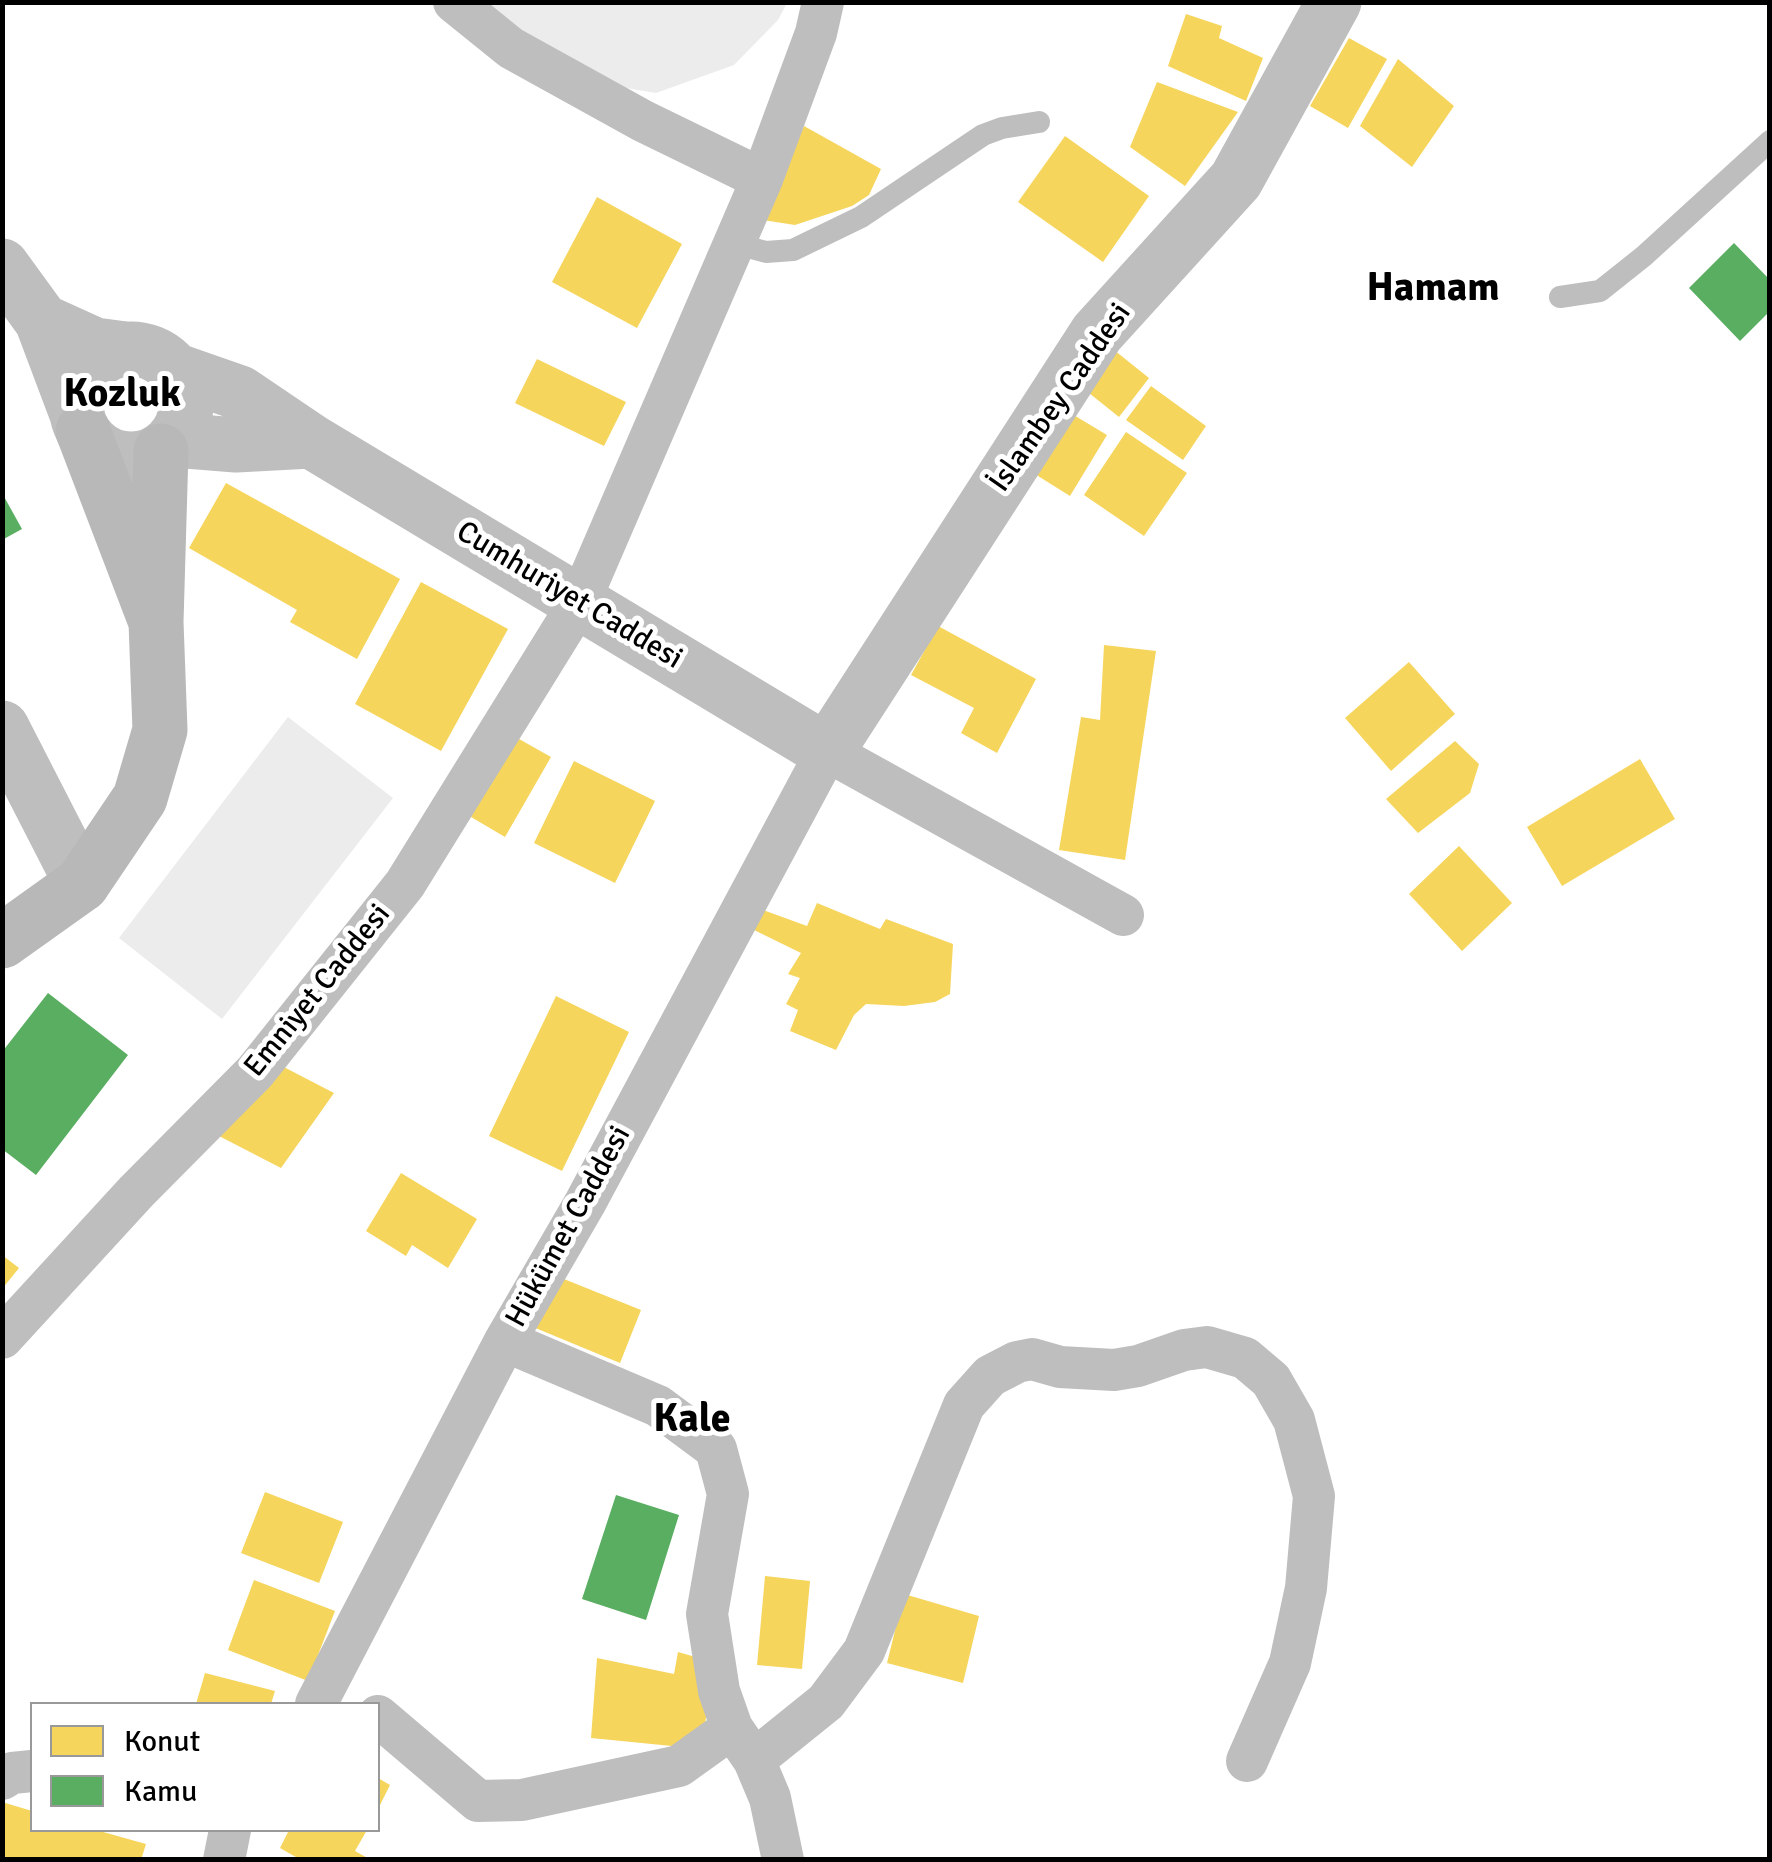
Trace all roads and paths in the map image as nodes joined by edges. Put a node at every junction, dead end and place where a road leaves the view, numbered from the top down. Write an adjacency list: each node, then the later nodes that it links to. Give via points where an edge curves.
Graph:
1 (454, 2): 6 (street, via 512,48)
2 (824, 2): 6 (street, Emniyet Caddesi)
3 (1334, 2): 19 (street, İslambey Caddesi, via 1236,180 1098,334)
4 (1039, 122): 7 (lane, via 984,135 861,217 793,250 766,252)
5 (1770, 141): 9 (lane, via 1600,290)
6 (762, 178): 7 (street, Emniyet Caddesi)
7 (734, 243): 16 (street, Emniyet Caddesi)
8 (2, 266): 10 (street)
9 (1560, 297)
10 (42, 321): 11 (street, via 94,345); 13 (street)
11 (125, 350): 12 (street, via 144,351); 13 (street, via 92,365 82,379 76,396)
12 (174, 370): 14 (street, Cumhuriyet Caddesi, via 240,393); 15 (street, via 186,405 183,424)
13 (80, 422): 15 (street, via 94,445 126,460); 17 (main road)
14 (312, 441): 15 (street); 16 (street, Cumhuriyet Caddesi)
15 (167, 446): 17 (main road)
16 (579, 603): 19 (street, Cumhuriyet Caddesi); 23 (street, Emniyet Caddesi, via 405,884 255,1072)
17 (156, 622): 20 (main road, via 160,730 140,798)
18 (2, 728): 20 (street)
19 (827, 751): 21 (street); 24 (street, Hükümet Caddesi)
20 (82, 884): 22 (main road)
21 (1123, 915)
22 (2, 941)
23 (2, 1338)
24 (505, 1341): 25 (street, Hükümet Caddesi); 27 (street, via 658,1406 716,1450 728,1494 708,1614 719,1691)
25 (337, 1695)
26 (380, 1718): 27 (street, via 478,1801 522,1800 678,1766)
27 (743, 1744): 28 (street, via 826,1702 864,1651 964,1405 990,1376 1032,1358 1114,1370 1207,1347 1245,1358 1271,1380 1294,1420 1314,1496 1306,1588 1290,1663); 33 (street, via 770,1798)
28 (1248, 1761)
29 (30, 1771): 30 (street)
30 (2, 1779)
31 (230, 1832): 32 (street)
32 (224, 1860)
33 (783, 1860)

